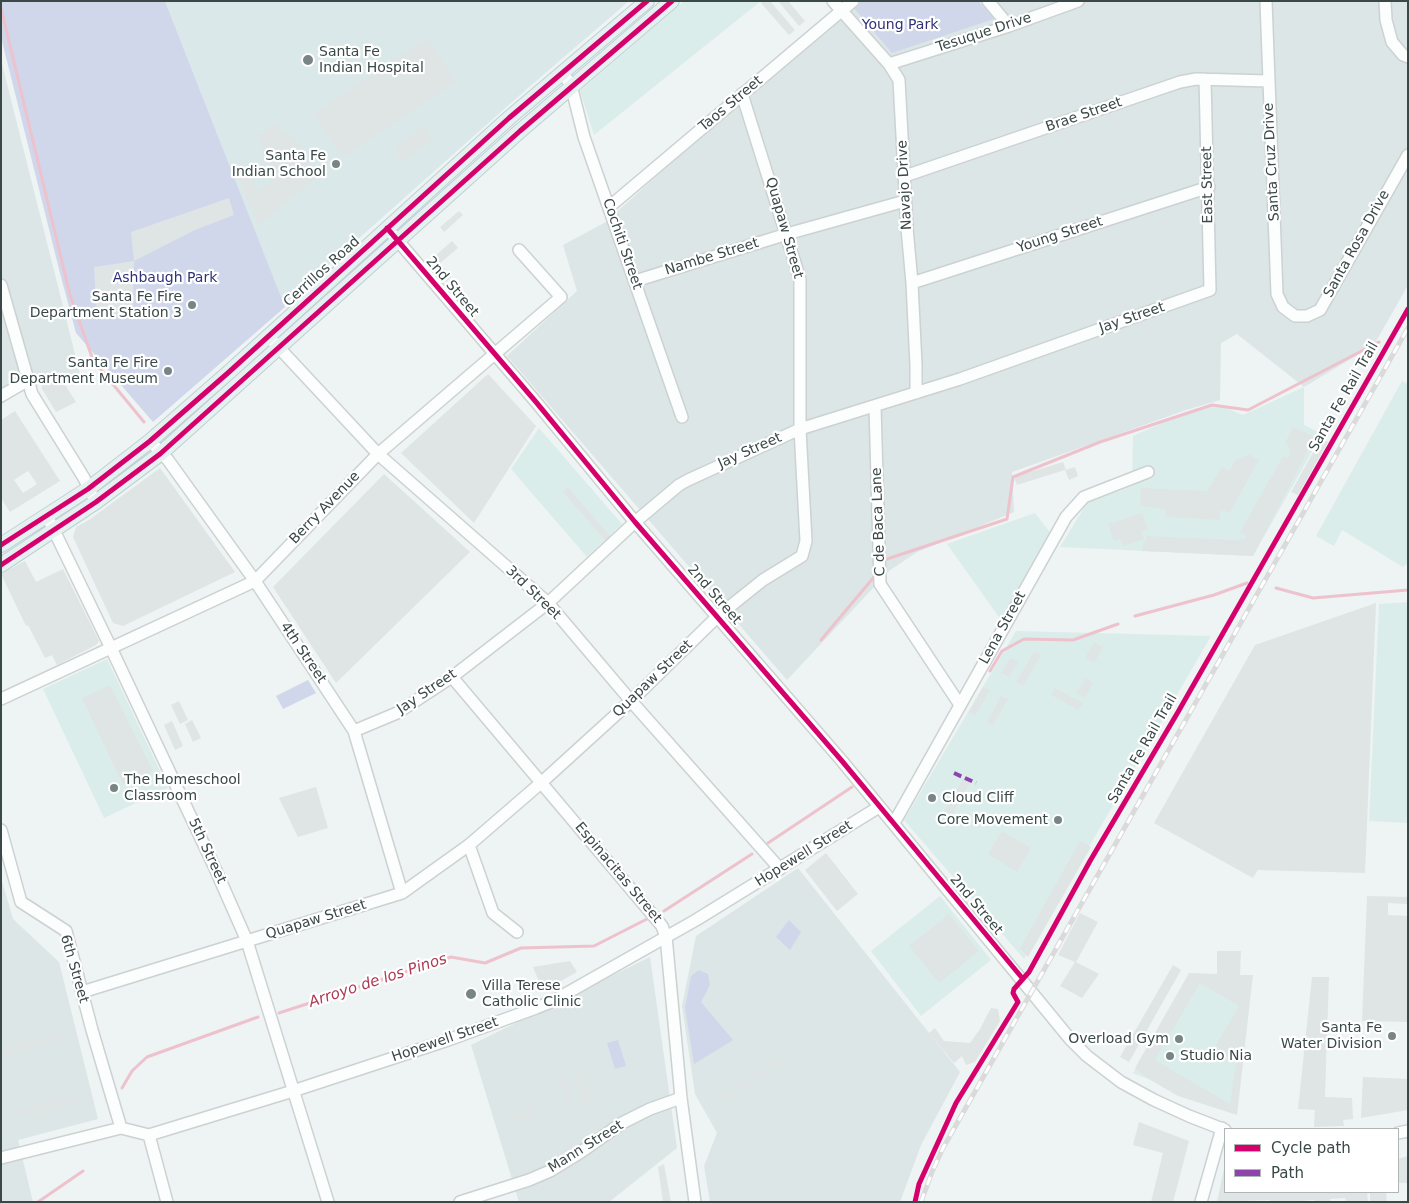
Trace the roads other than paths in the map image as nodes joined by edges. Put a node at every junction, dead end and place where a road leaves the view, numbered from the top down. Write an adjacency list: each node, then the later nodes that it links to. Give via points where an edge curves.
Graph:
1 (647, 1): 13 (main road, Cerrillos Road)
2 (672, 1): 16 (main road, Cerrillos Road)
3 (833, 1): 9 (street, Navajo Drive)
4 (853, 1): 9 (street, Taos Street)
5 (988, 1): 10 (street)
6 (1078, 1): 10 (street, Tesuque Drive)
7 (1266, 1): 15 (street, Santa Cruz Drive)
8 (1385, 1): 11 (street, via 1392,42)
9 (842, 11): 12 (street, Navajo Drive); 17 (street, Taos Street)
10 (1009, 26): 12 (street, Tesuque Drive)
11 (1408, 57)
12 (889, 64): 19 (street, Navajo Drive, via 898,80)
13 (562, 72): 16 (street, Cochiti Street); 23 (main road, Cerrillos Road)
14 (1205, 79): 15 (street, Brae Street); 19 (street, Brae Street, via 1180,82); 20 (street, East Street)
15 (1268, 81): 31 (street, Santa Cruz Drive, via 1277,294 1282,307)
16 (571, 85): 22 (street, Cochiti Street, via 584,137); 25 (main road, Cerrillos Road)
17 (742, 94): 22 (street, Taos Street); 24 (street, Quapaw Street)
18 (1408, 155): 31 (street, Santa Rosa Drive, via 1320,310 1307,316)
19 (905, 176): 21 (street, Navajo Drive)
20 (1209, 187): 28 (street, Young Street); 30 (street, East Street)
21 (905, 201): 24 (street, Nambe Street); 28 (street, Navajo Drive)
22 (609, 207): 27 (street, Cochiti Street)
23 (387, 228): 25 (street, 2nd Street); 32 (main road, Cerrillos Road)
24 (788, 234): 27 (street, Nambe Street); 40 (street, Quapaw Street, via 800,279)
25 (397, 240): 33 (main road, Cerrillos Road); 34 (street, 2nd Street)
26 (519, 250): 34 (street, Berry Avenue, via 561,297)
27 (635, 281): 39 (street, Cochiti Street)
28 (912, 283): 36 (street, Navajo Drive)
29 (1, 285): 35 (street)
30 (1210, 290): 36 (street, Jay Street)
31 (1295, 316)
32 (268, 336): 33 (street, 3rd Street); 41 (main road, Cerrillos Road)
33 (279, 348): 42 (main road, Cerrillos Road); 43 (street, 3rd Street)
34 (494, 354): 43 (street, Berry Avenue); 48 (street, 2nd Street)
35 (27, 381): 37 (street); 45 (street)
36 (916, 393): 38 (street, Jay Street)
37 (1, 396)
38 (875, 406): 40 (street, Jay Street); 59 (street, C de Baca Lane, via 880,584)
39 (682, 417)
40 (800, 429): 48 (street, Jay Street, via 679,485); 54 (street, Quapaw Street, via 806,541 802,556 763,580)
41 (150, 441): 42 (street, 4th Street); 45 (main road, Cerrillos Road)
42 (160, 454): 46 (main road, Cerrillos Road); 52 (street, 4th Street, via 168,460)
43 (378, 454): 52 (street, Berry Avenue); 53 (street, 3rd Street)
44 (1148, 472): 59 (street, Lena Street, via 1084,497 1066,518)
45 (88, 489): 46 (street); 47 (main road, Cerrillos Road)
46 (96, 502): 49 (main road, Cerrillos Road)
47 (47, 516): 49 (street, 5th Street); 50 (main road, Cerrillos Road)
48 (635, 522): 53 (street, Jay Street); 54 (street, 2nd Street)
49 (54, 531): 51 (main road, Cerrillos Road); 55 (street, 5th Street)
50 (1, 545)
51 (1, 565)
52 (254, 580): 55 (street, Berry Avenue); 60 (street, 4th Street)
53 (548, 603): 56 (street, Jay Street); 58 (street, 3rd Street)
54 (718, 616): 58 (street, Quapaw Street); 62 (street, 2nd Street)
55 (111, 648): 57 (street, Berry Avenue); 70 (street, 5th Street)
56 (452, 676): 60 (street, Jay Street, via 397,713); 61 (street, Espinacitas Street)
57 (1, 699)
58 (631, 701): 61 (street, Quapaw Street); 66 (street, 3rd Street)
59 (960, 705): 63 (street, Lena Street)
60 (354, 731): 67 (street, 4th Street)
61 (542, 782): 65 (street, Quapaw Street); 69 (street, Espinacitas Street, via 662,926)
62 (879, 807): 63 (street, 2nd Street); 66 (street, Hopewell Street)
63 (894, 823): 75 (street, 2nd Street, via 1087,1056 1121,1082 1189,1116)
64 (1, 830): 71 (street, 6th Street, via 21,902 66,931)
65 (469, 845): 67 (street, Quapaw Street); 68 (street, via 493,913)
66 (780, 869): 69 (street, Hopewell Street)
67 (402, 893): 70 (street, Quapaw Street)
68 (517, 932)
69 (666, 937): 72 (street, Hopewell Street, via 553,1001 448,1040); 73 (street, Espinacitas Street)
70 (247, 942): 71 (street, Quapaw Street); 72 (street, 5th Street)
71 (82, 992): 74 (street, 6th Street)
72 (293, 1091): 76 (street, Hopewell Street); 79 (street, 5th Street)
73 (681, 1098): 80 (street, Mann Street, via 622,1123 576,1156 529,1180); 81 (street, Espinacitas Street)
74 (121, 1128): 76 (street); 77 (street)
75 (1224, 1129): 82 (street)
76 (149, 1135): 78 (street)
77 (1, 1158)
78 (166, 1202)
79 (328, 1202)
80 (460, 1202)
81 (695, 1202)
82 (1201, 1202)

